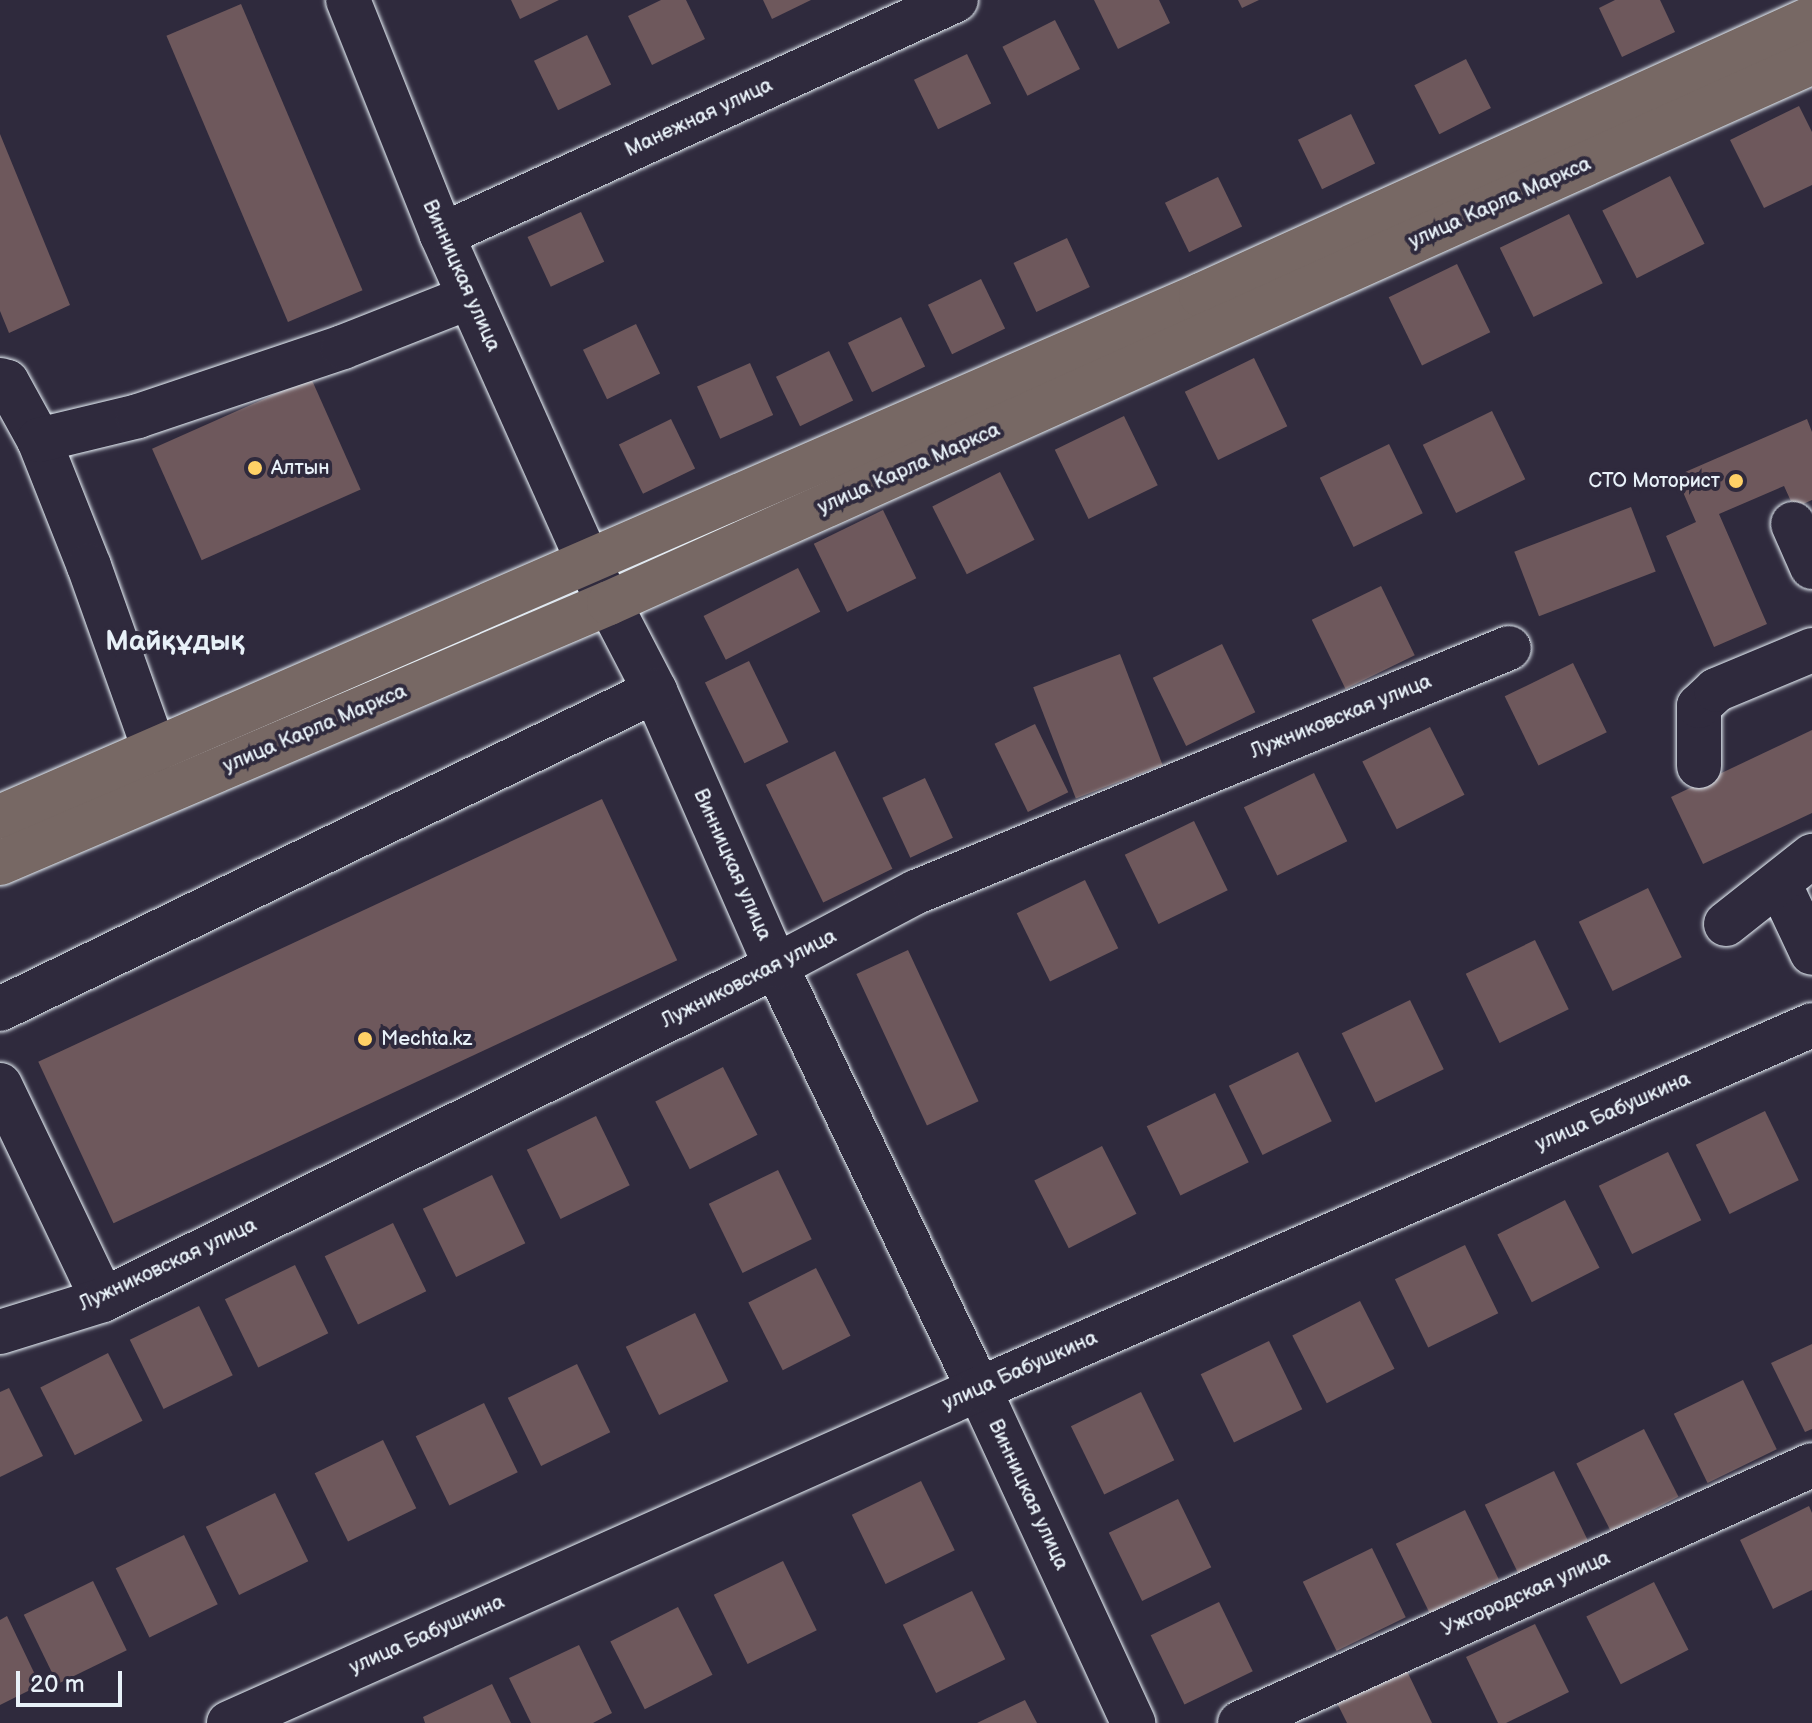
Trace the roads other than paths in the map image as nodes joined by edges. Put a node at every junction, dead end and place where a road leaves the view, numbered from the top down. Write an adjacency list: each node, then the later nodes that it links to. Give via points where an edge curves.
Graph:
1 (348, 0): 5 (street, Винницкая улица)
2 (956, 0): 5 (street, Манежная улица)
3 (1812, 18): 10 (main road, улица Карла Маркса)
4 (1812, 62): 12 (main road, улица Карла Маркса)
5 (442, 235): 6 (street, Винницкая улица)
6 (470, 297): 8 (street, via 343,347 138,416); 10 (street, Винницкая улица)
7 (0, 380): 8 (street, via 7,382)
8 (39, 440): 16 (street)
9 (1793, 524): 11 (street)
10 (589, 564): 12 (street, Винницкая улица); 16 (main road, улица Карла Маркса)
11 (1812, 567)
12 (609, 603): 15 (street, Винницкая улица); 20 (main road, улица Карла Маркса)
13 (1509, 648): 24 (street, Лужниковская улица, via 916,892)
14 (1812, 650): 17 (street, via 1716,690 1699,706)
15 (655, 691): 24 (street, Винницкая улица); 25 (street)
16 (155, 751): 18 (main road, улица Карла Маркса)
17 (1699, 766)
18 (0, 817)
19 (1812, 856): 21 (street)
20 (0, 863)
21 (1779, 883): 22 (street); 23 (street)
22 (1726, 924)
23 (1812, 953)
24 (776, 966): 28 (street, Лужниковская улица); 30 (street, Винницкая улица)
25 (0, 1009)
26 (1810, 1015): 30 (street, улица Бабушкина)
27 (0, 1085): 28 (street)
28 (103, 1300): 29 (street, Лужниковская улица)
29 (0, 1332)
30 (979, 1389): 32 (street, улица Бабушкина); 33 (street, Винницкая улица)
31 (1812, 1465): 34 (street, Ужгородская улица)
32 (229, 1723)
33 (1133, 1723)
34 (1240, 1723)

